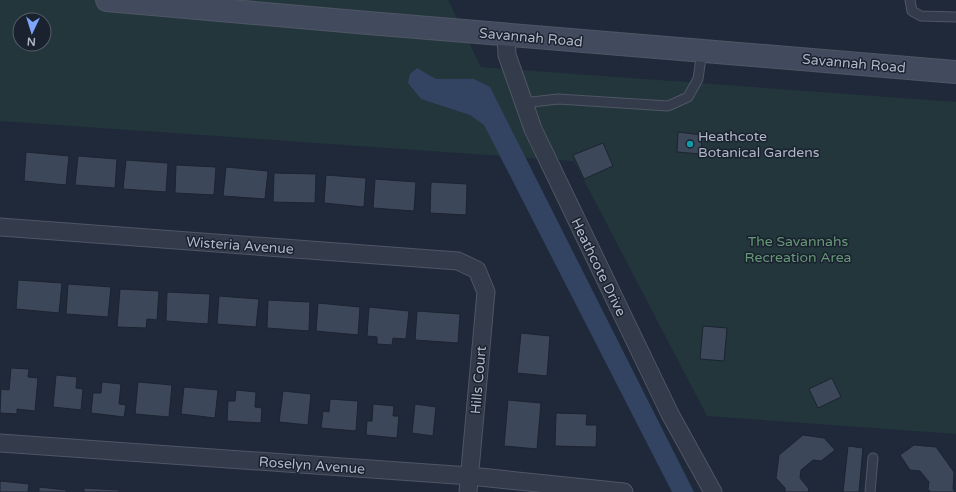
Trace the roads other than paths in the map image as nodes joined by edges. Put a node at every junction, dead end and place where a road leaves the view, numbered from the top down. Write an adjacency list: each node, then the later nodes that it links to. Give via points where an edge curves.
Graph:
1 (107, 0): 4 (street, Savannah Road)
2 (910, 0): 3 (lane, via 912,11 921,16)
3 (956, 17)
4 (506, 34): 5 (street, Savannah Road); 7 (street, Heathcote Drive, via 507,55)
5 (702, 51): 6 (street, Savannah Road); 7 (lane, via 698,79 688,97 668,106 558,99)
6 (956, 72)
7 (523, 103): 14 (street, Heathcote Drive, via 532,129 670,414)
8 (0, 227): 9 (street, Wisteria Avenue, via 458,261)
9 (477, 270): 12 (street, Hills Court, via 486,292)
10 (0, 443): 12 (street, Roselyn Avenue)
11 (873, 458): 15 (lane)
12 (469, 484): 13 (street, Roselyn Avenue)
13 (624, 492)
14 (713, 492)
15 (870, 492)

